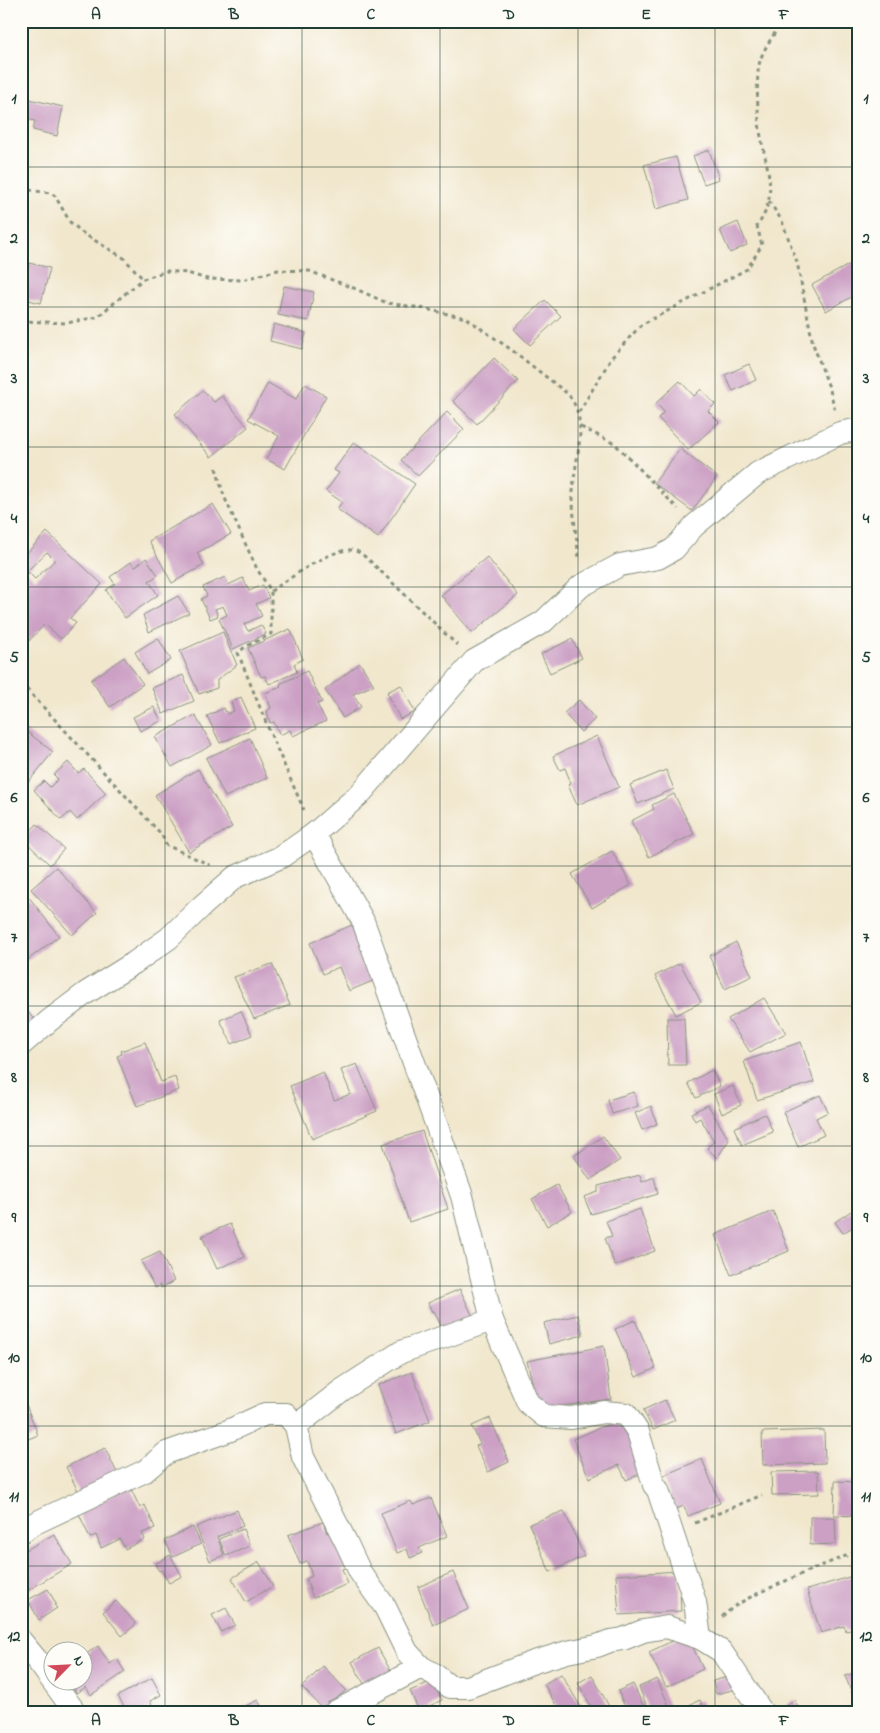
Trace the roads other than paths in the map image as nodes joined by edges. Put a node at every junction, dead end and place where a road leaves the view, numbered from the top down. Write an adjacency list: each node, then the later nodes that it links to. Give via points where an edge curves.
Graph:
1 (850, 431): 2 (street, via 758,473 694,526 674,549 658,558 620,565 581,586 543,622 474,660 360,794)
2 (314, 834): 3 (street, via 281,857 235,877 169,938 86,993); 4 (street, via 363,921 462,1196)
3 (21, 1045)
4 (492, 1320): 5 (street, via 401,1352 342,1390); 7 (street, via 528,1403 544,1416 571,1418 604,1412 626,1414 638,1432 695,1602)
5 (296, 1426): 6 (street, via 286,1414 265,1414 166,1453 145,1471); 9 (street, via 303,1457 360,1572 385,1608 407,1652)
6 (21, 1532)
7 (700, 1638): 9 (street, via 667,1626 643,1631 534,1662 468,1687 450,1687); 12 (street, via 721,1651)
8 (21, 1641): 10 (street)
9 (421, 1667): 11 (street)
10 (75, 1712)
11 (335, 1712)
12 (762, 1712)

